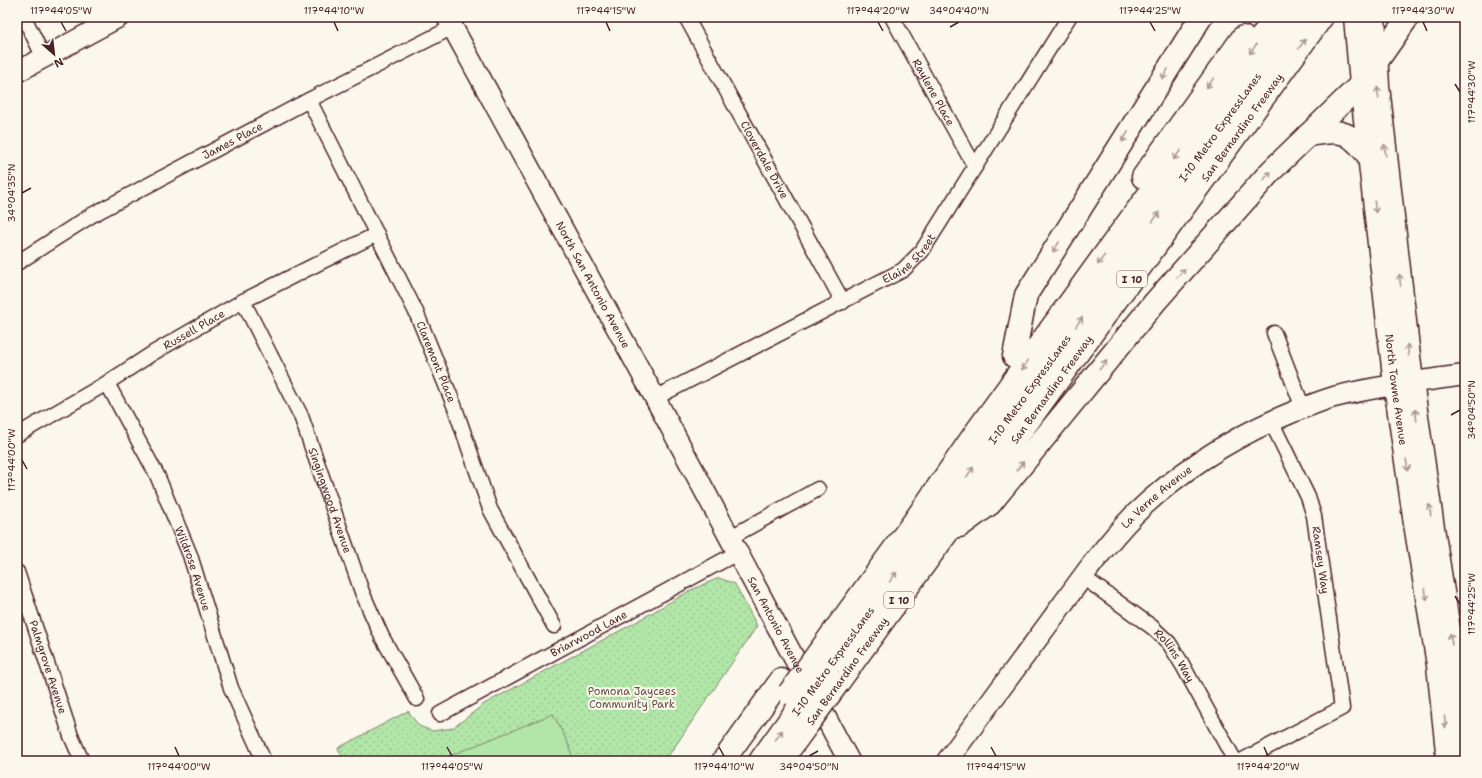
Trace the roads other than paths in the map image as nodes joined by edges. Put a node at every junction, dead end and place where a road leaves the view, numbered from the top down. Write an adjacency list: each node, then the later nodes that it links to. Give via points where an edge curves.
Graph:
1 (24, 17): 15 (street)
2 (119, 17): 15 (main road)
3 (686, 17): 26 (street, Cloverdale Drive)
4 (892, 17): 22 (street, Raylene Place)
5 (1069, 17): 22 (street, Elaine Street)
6 (1201, 17): 28 (main road, one-way to 28, via 1026,295)
7 (1258, 17): 28 (main road, San Bernardino Freeway / I 10, one-way to 28)
8 (1275, 17): 42 (main road, I-10 Metro ExpressLanes, one-way to 42, via 1209,112 978,429)
9 (1300, 17): 42 (main road, I-10 Metro ExpressLanes, one-way to 9)
10 (1322, 17): 37 (main road, San Bernardino Freeway / I 10, one-way to 10)
11 (1356, 17): 16 (main road, via 1361,38); 18 (main road, North Towne Avenue)
12 (1374, 17): 16 (main road, North Towne Avenue)
13 (1408, 17): 16 (main road)
14 (450, 22): 19 (street, James Place); 32 (main road, North San Antonio Avenue)
15 (44, 58): 17 (main road)
16 (1376, 64): 18 (main road); 31 (main road, North Towne Avenue, one-way to 16)
17 (17, 72)
18 (1361, 84): 20 (main road); 21 (main road, North Towne Avenue)
19 (309, 100): 23 (street, Claremont Place); 24 (street, James Place, via 92,215)
20 (1308, 135): 21 (main road, via 1344,133 1360,145); 37 (main road, one-way to 20, via 990,504 1155,302 1271,170)
21 (1369, 157): 31 (main road, North Towne Avenue, one-way to 31)
22 (975, 167): 26 (street, Elaine Street, via 922,251 903,270)
23 (377, 234): 25 (street, Russell Place); 41 (street, Claremont Place, via 416,312 454,405 490,508)
24 (17, 263)
25 (243, 301): 30 (street, Russell Place); 43 (street, Singingwood Avenue, via 301,416 365,599 382,637)
26 (843, 302): 32 (street, Elaine Street)
27 (1274, 333): 33 (street)
28 (1014, 356): 42 (main road, San Bernardino Freeway / I 10)
29 (1465, 376): 31 (main road, La Verne Avenue)
30 (107, 383): 35 (street, Russell Place); 47 (street, Wildrose Avenue, via 158,475 190,555 231,688)
31 (1403, 384): 33 (main road, La Verne Avenue, via 1334,397); 56 (main road, North Towne Avenue, one-way to 56, via 1415,524 1438,664); 57 (main road, North Towne Avenue, one-way to 31, via 1454,662 1432,521)
32 (655, 398): 38 (main road, North San Antonio Avenue)
33 (1303, 408): 34 (main road, La Verne Avenue)
34 (1271, 421): 40 (main road, La Verne Avenue, via 1228,444 1161,491 1134,516); 55 (street, Ramsey Way, via 1308,497 1314,516 1342,708)
35 (17, 435)
36 (818, 489): 38 (street, Briarwood Lane)
37 (941, 540): 42 (main road, San Bernardino Freeway / I 10)
38 (733, 545): 45 (street, Briarwood Lane); 52 (main road, San Antonio Avenue)
39 (17, 572): 46 (street, Palmgrove Avenue, via 71,736)
40 (1083, 577): 53 (main road, La Verne Avenue); 54 (street, Rollins Way, via 1152,627 1169,643)
41 (554, 626)
42 (825, 658): 44 (main road, San Bernardino Freeway / I 10); 44 (main road, San Bernardino Freeway / I 10, bridge)
43 (417, 699)
44 (794, 702): 48 (main road, San Bernardino Freeway / I 10); 49 (main road, I-10 Metro ExpressLanes); 50 (main road, I-10 Metro ExpressLanes, one-way to 44); 51 (main road, San Bernardino Freeway / I 10)
45 (440, 714)
46 (82, 761)
47 (264, 761)
48 (723, 761)
49 (739, 761)
50 (760, 761)
51 (780, 761)
52 (849, 761)
53 (947, 761)
54 (1235, 761)
55 (1241, 761)
56 (1448, 761)
57 (1465, 761)

